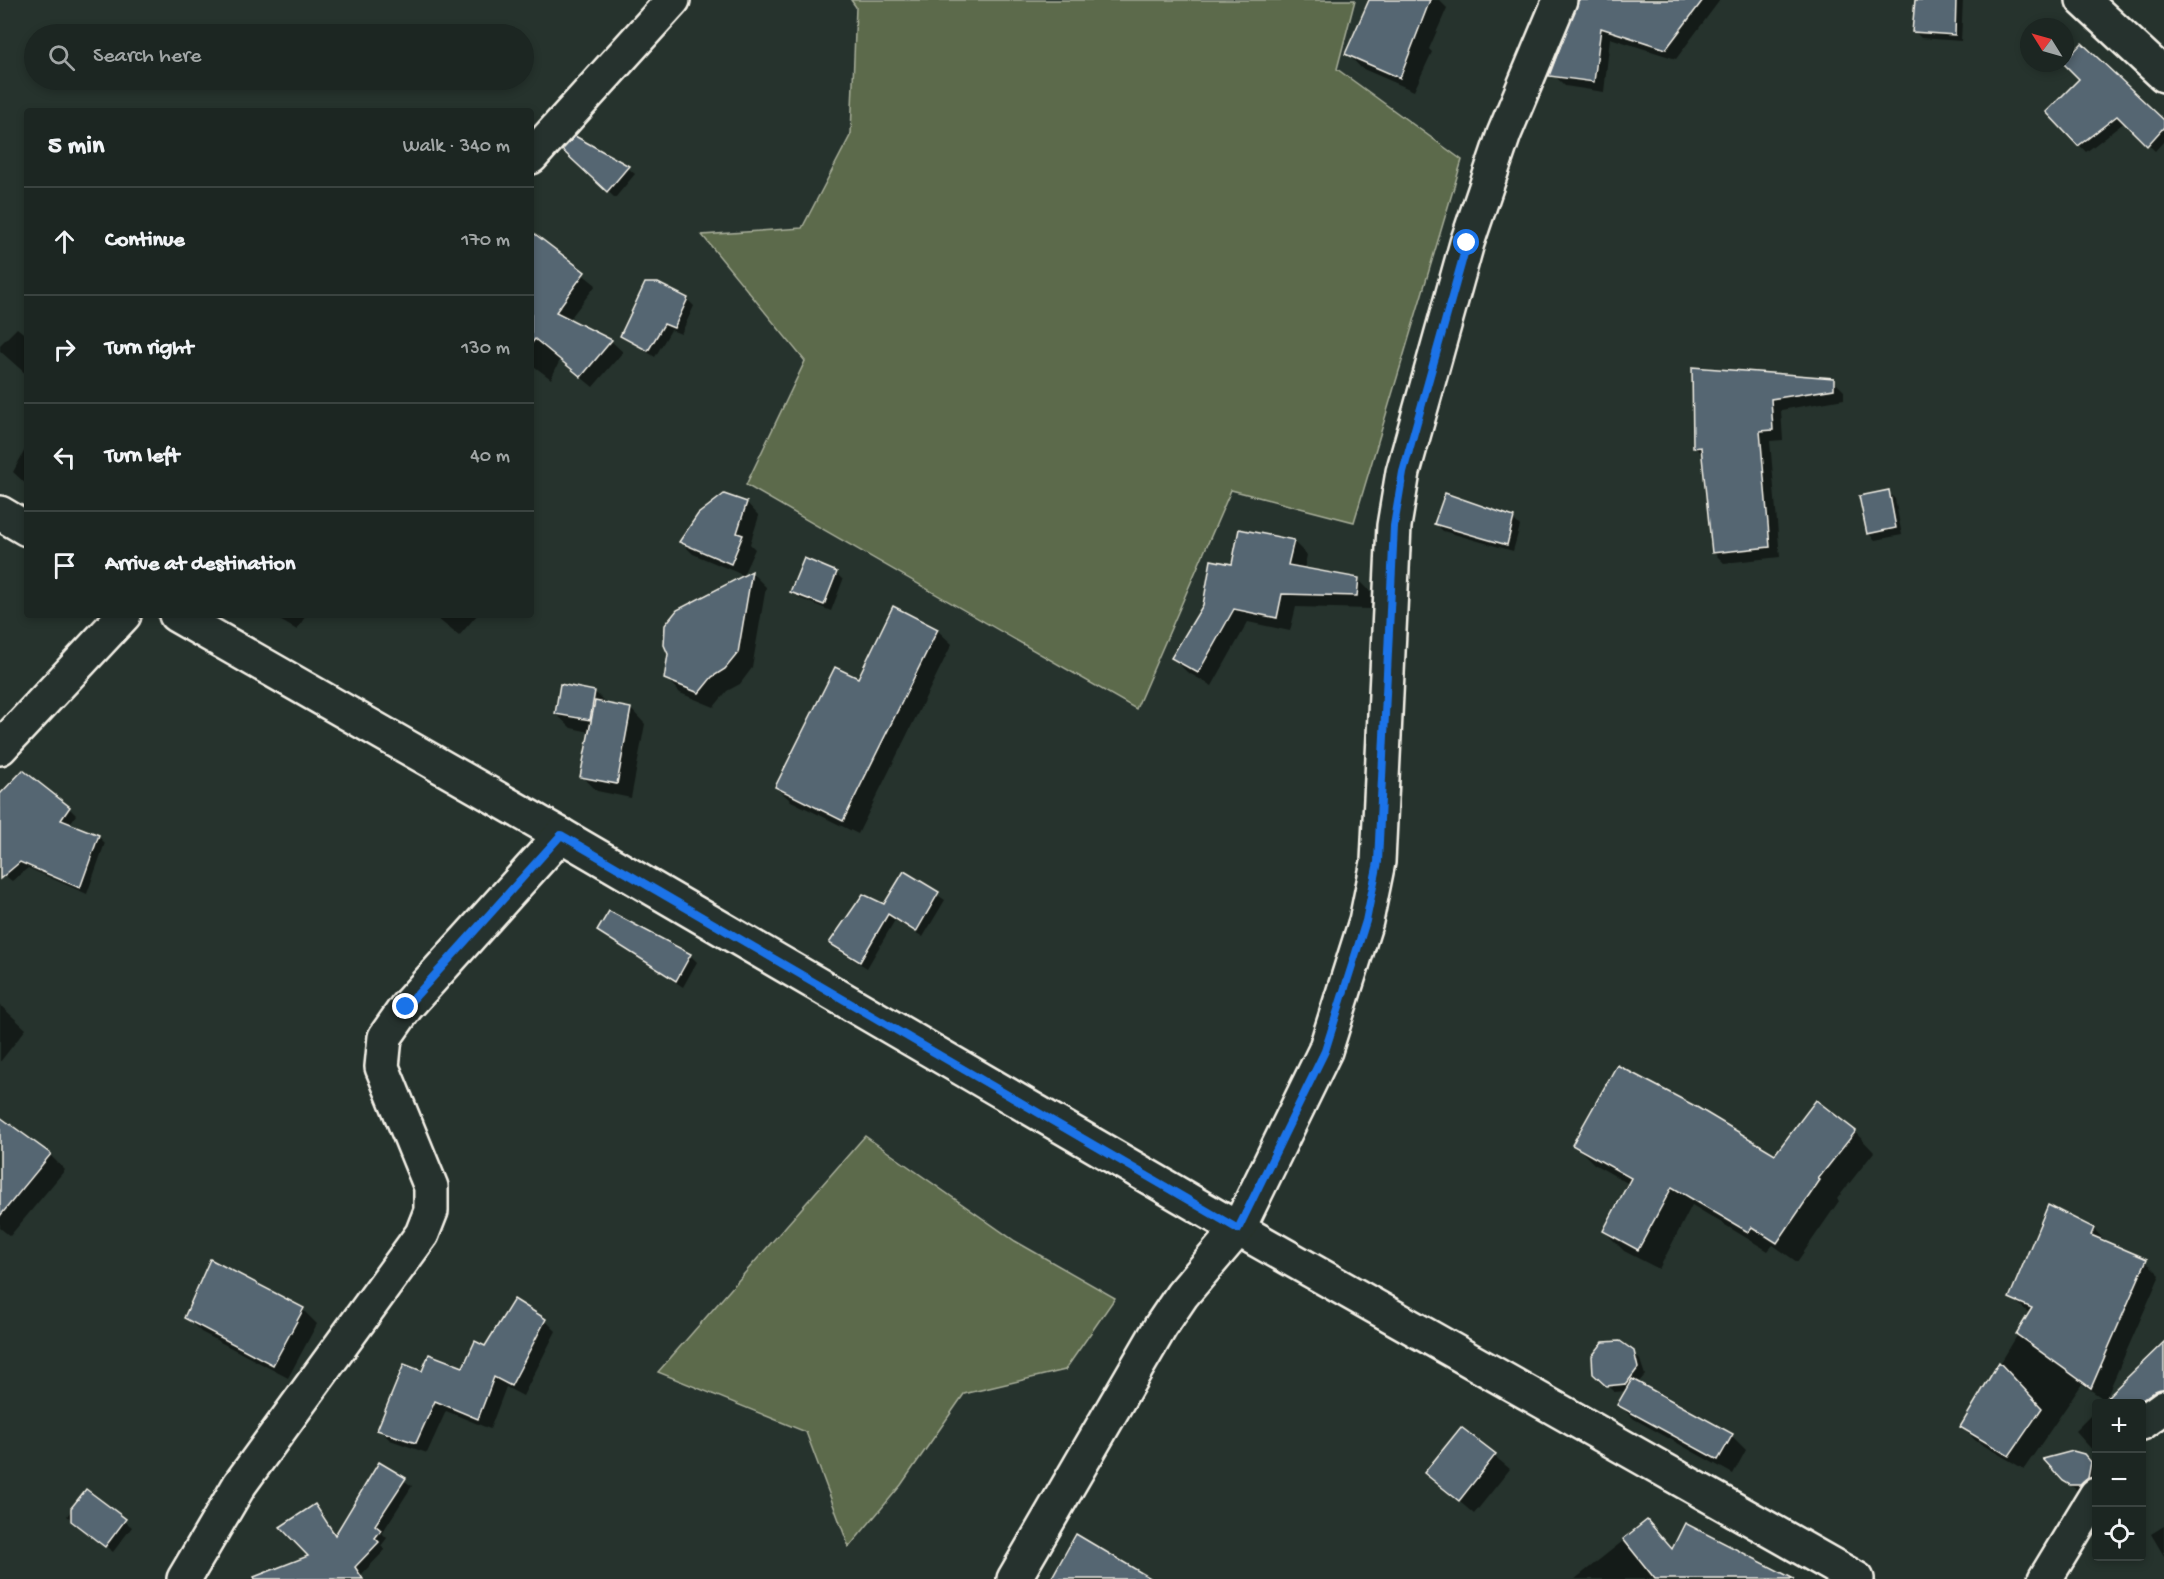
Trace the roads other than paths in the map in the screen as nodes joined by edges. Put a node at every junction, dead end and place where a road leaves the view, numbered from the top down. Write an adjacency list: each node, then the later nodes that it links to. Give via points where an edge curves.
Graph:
1 (674, 0): 5 (street)
2 (1560, 0): 12 (street, via 1504,134 1467,243 1403,472 1394,526 1378,862 1366,921 1325,1051)
3 (2083, 0): 4 (street)
4 (2164, 75)
5 (534, 154)
6 (0, 513): 7 (street)
7 (24, 527)
8 (121, 618): 10 (street)
9 (181, 618): 11 (street)
10 (0, 748)
11 (561, 835): 12 (street); 16 (street, via 406,1007 385,1037 382,1067 431,1187 431,1211 422,1233 240,1484)
12 (1238, 1229): 17 (street, via 1161,1326); 18 (street)
13 (2164, 1407): 14 (street)
14 (2146, 1420)
15 (2092, 1503): 19 (street)
16 (184, 1579)
17 (1014, 1579)
18 (1857, 1579)
19 (2045, 1579)

